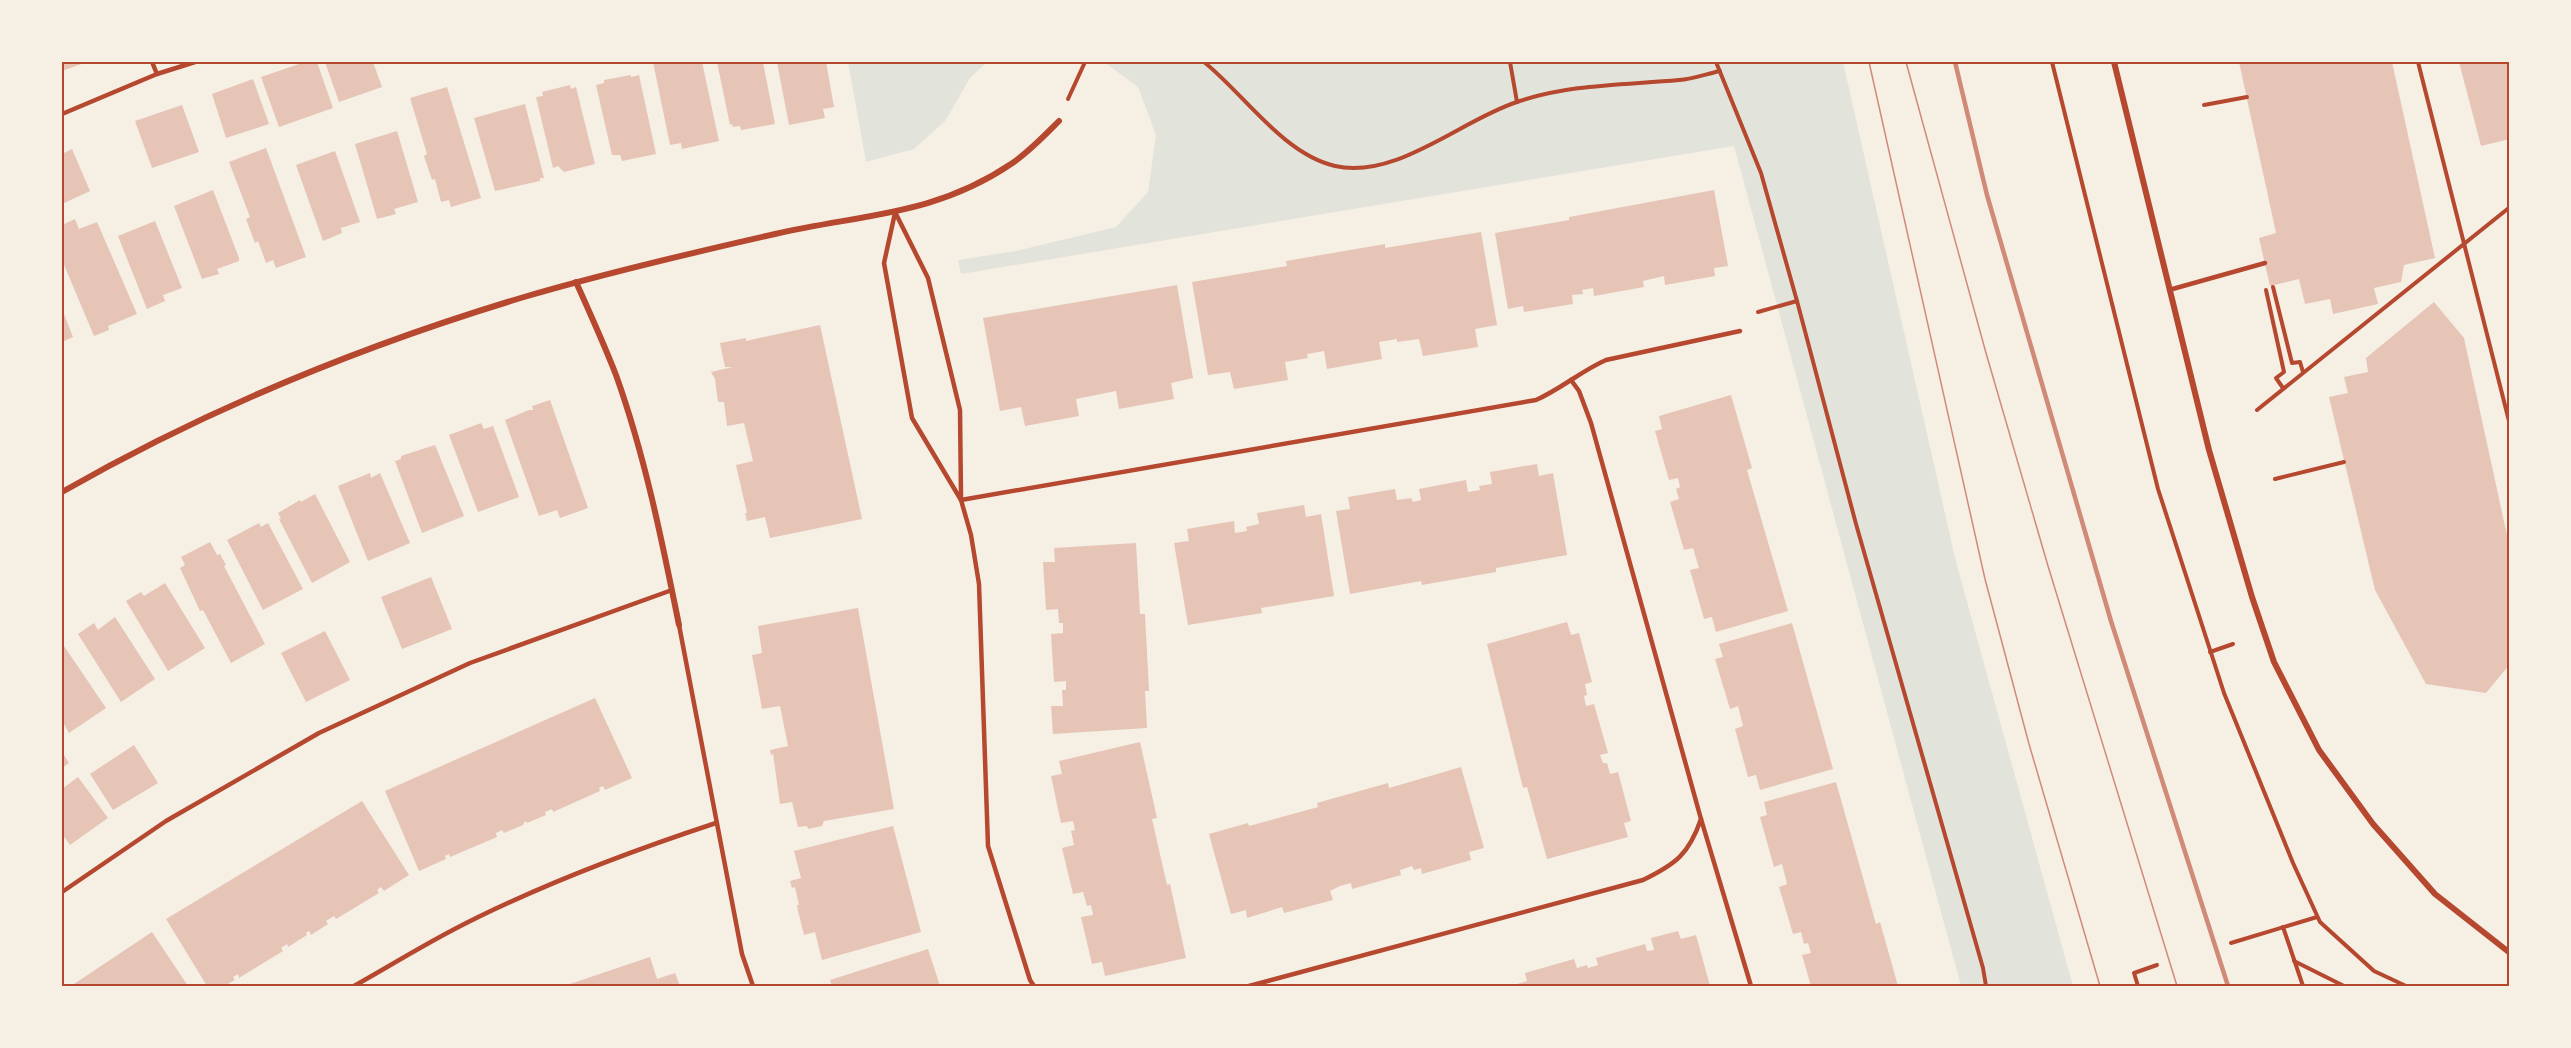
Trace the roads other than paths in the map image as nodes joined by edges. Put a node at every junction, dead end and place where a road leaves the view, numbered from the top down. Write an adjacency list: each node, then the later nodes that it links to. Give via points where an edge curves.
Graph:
1 (152, 62): 4 (lane)
2 (195, 62): 4 (lane)
3 (2114, 62): 10 (street)
4 (157, 74): 5 (lane)
5 (62, 114)
6 (1059, 121): 7 (street, via 1012,163 982,181 937,201)
7 (895, 213): 9 (street, via 807,226); 14 (lane, via 928,278 960,410); 14 (lane, via 884,263 912,418)
8 (2265, 263): 10 (lane)
9 (576, 282): 13 (street, via 421,330 328,364 135,450); 15 (street, via 616,375 655,507)
10 (2169, 290): 20 (street, via 2240,558 2274,662 2294,704 2348,793 2400,857 2435,894)
11 (1740, 331): 12 (lane, via 1606,360)
12 (1571, 380): 14 (lane, via 1536,400); 17 (lane, via 1580,391 1591,423)
13 (62, 492)
14 (961, 500): 23 (lane, via 979,584 988,846)
15 (672, 590): 16 (street); 19 (lane, via 470,663 319,733 166,820)
16 (679, 625): 18 (lane)
17 (1701, 819): 24 (lane, via 1693,842 1680,857 1643,880); 25 (lane)
18 (716, 823): 21 (lane, via 552,884 450,932); 22 (lane, via 742,954)
19 (62, 892)
20 (2510, 954)
21 (354, 987)
22 (753, 987)
23 (1034, 987)
24 (1249, 987)
25 (1751, 987)

